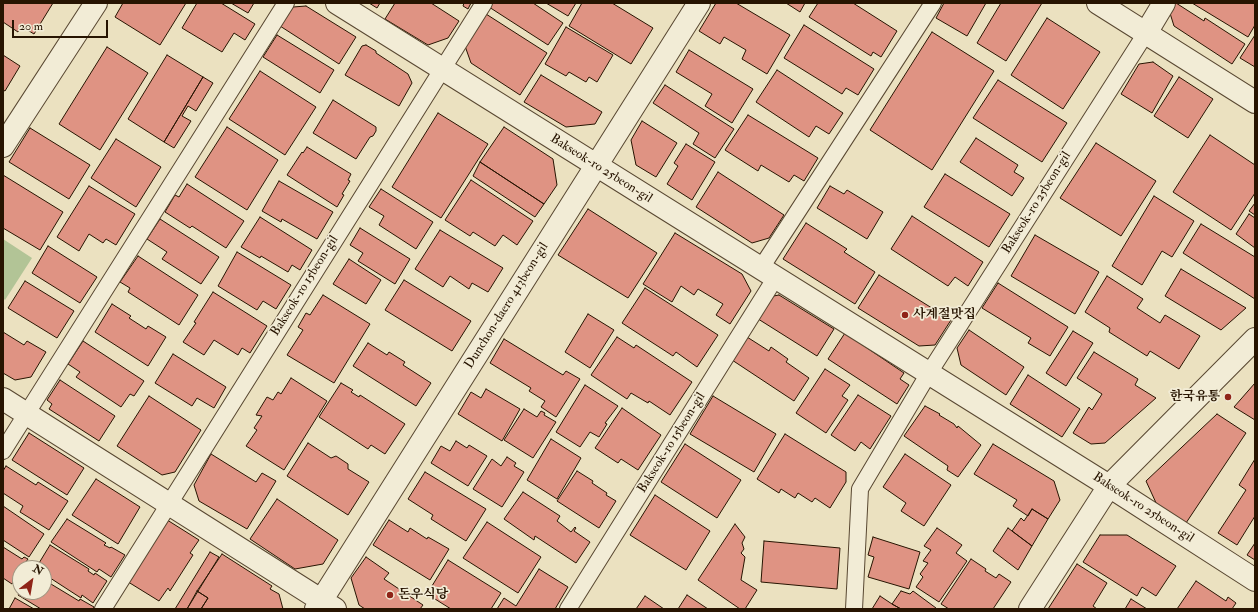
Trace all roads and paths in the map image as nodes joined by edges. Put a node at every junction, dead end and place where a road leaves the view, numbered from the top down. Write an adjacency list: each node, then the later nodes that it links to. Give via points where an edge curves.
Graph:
1 (96, 3): 12 (street)
2 (286, 3): 18 (lane)
3 (337, 3): 10 (street, Bakseok-ro 25beon-gil)
4 (484, 3): 10 (lane)
5 (699, 3): 13 (street, Dunchon-daero 413beon-gil)
6 (933, 3): 14 (lane)
7 (1098, 3): 9 (street)
8 (1164, 3): 9 (street)
9 (1146, 33): 11 (street); 16 (lane, Bakseok-ro 25beon-gil)
10 (442, 69): 13 (street, Bakseok-ro 25beon-gil); 21 (lane, Bakseok-ro 15beon-gil)
11 (1255, 102)
12 (3, 146)
13 (596, 165): 14 (street, Bakseok-ro 25beon-gil); 23 (street, Dunchon-daero 413beon-gil)
14 (768, 273): 16 (street, Bakseok-ro 25beon-gil); 25 (lane, Bakseok-ro 15beon-gil)
15 (1255, 339): 20 (street)
16 (929, 374): 20 (street, Bakseok-ro 25beon-gil); 26 (lane, via 860,489)
17 (3, 399): 18 (street)
18 (26, 413): 19 (lane); 21 (street)
19 (3, 451)
20 (1109, 486): 22 (street, Bakseok-ro 25beon-gil); 27 (street)
21 (169, 504): 23 (street); 24 (lane, Bakseok-ro 15beon-gil)
22 (1255, 580)
23 (324, 606)
24 (103, 609)
25 (568, 609)
26 (854, 609)
27 (1030, 609)

